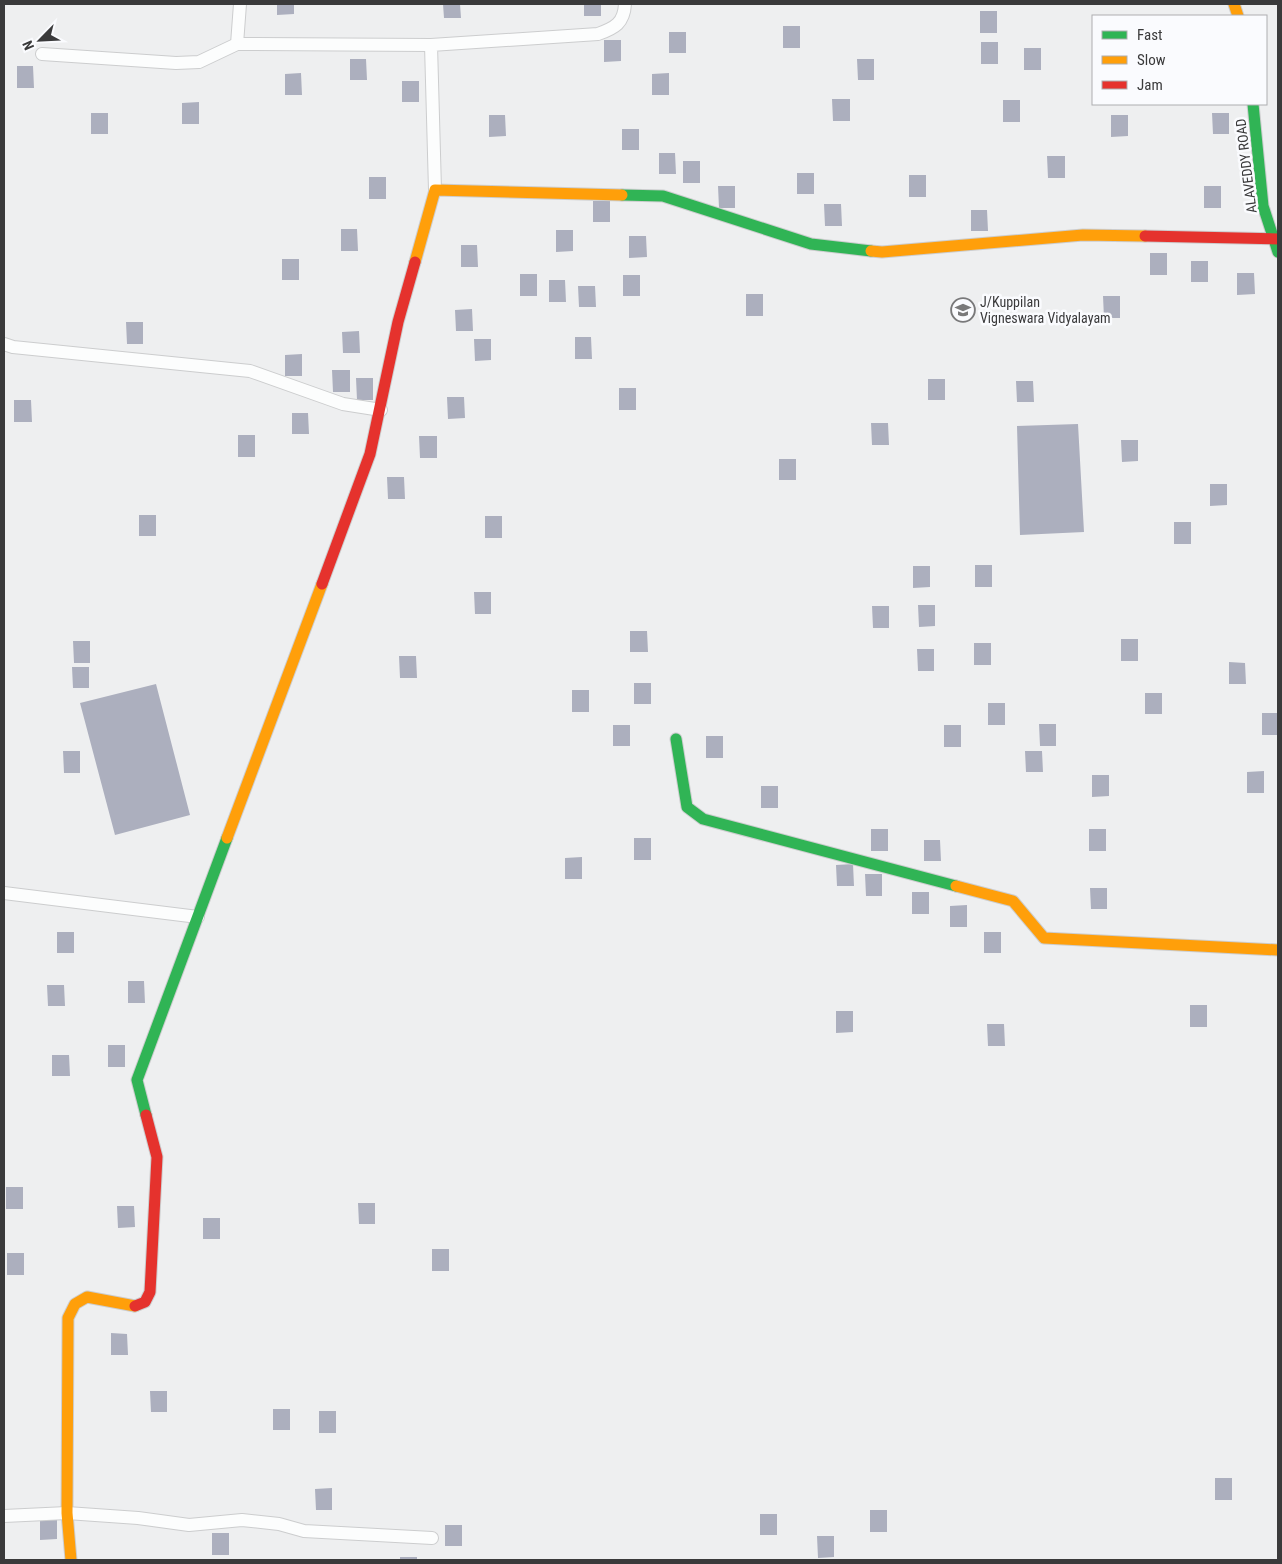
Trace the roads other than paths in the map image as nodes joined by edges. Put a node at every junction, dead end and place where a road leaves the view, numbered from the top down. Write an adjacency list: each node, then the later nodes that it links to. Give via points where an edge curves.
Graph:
1 (240, 4): 3 (street)
2 (625, 4): 4 (street, via 624,14 615,28 598,34)
3 (237, 44): 4 (street); 5 (street, via 199,62)
4 (432, 45): 7 (street)
5 (42, 54)
6 (1253, 105): 8 (street, ALAVEDDY ROAD, via 1263,206)
7 (435, 190): 8 (street, via 663,196 811,244 882,252 1083,235); 11 (street, via 398,322)
8 (1276, 238): 9 (street, ALAVEDDY ROAD)
9 (1278, 252)
10 (4, 344): 11 (street, via 250,371 343,404)
11 (381, 410): 14 (street, via 370,454)
12 (676, 739): 15 (street, via 687,807 703,819 1013,901 1025,910 1044,938)
13 (4, 893): 14 (street)
14 (198, 917): 16 (street, via 137,1080 158,1157 150,1292 145,1302 136,1306 86,1297 75,1304 68,1318)
15 (1278, 950)
16 (67, 1513): 17 (street); 18 (street, via 189,1525 242,1520 304,1530); 19 (street)
17 (4, 1516)
18 (432, 1538)
19 (70, 1560)

